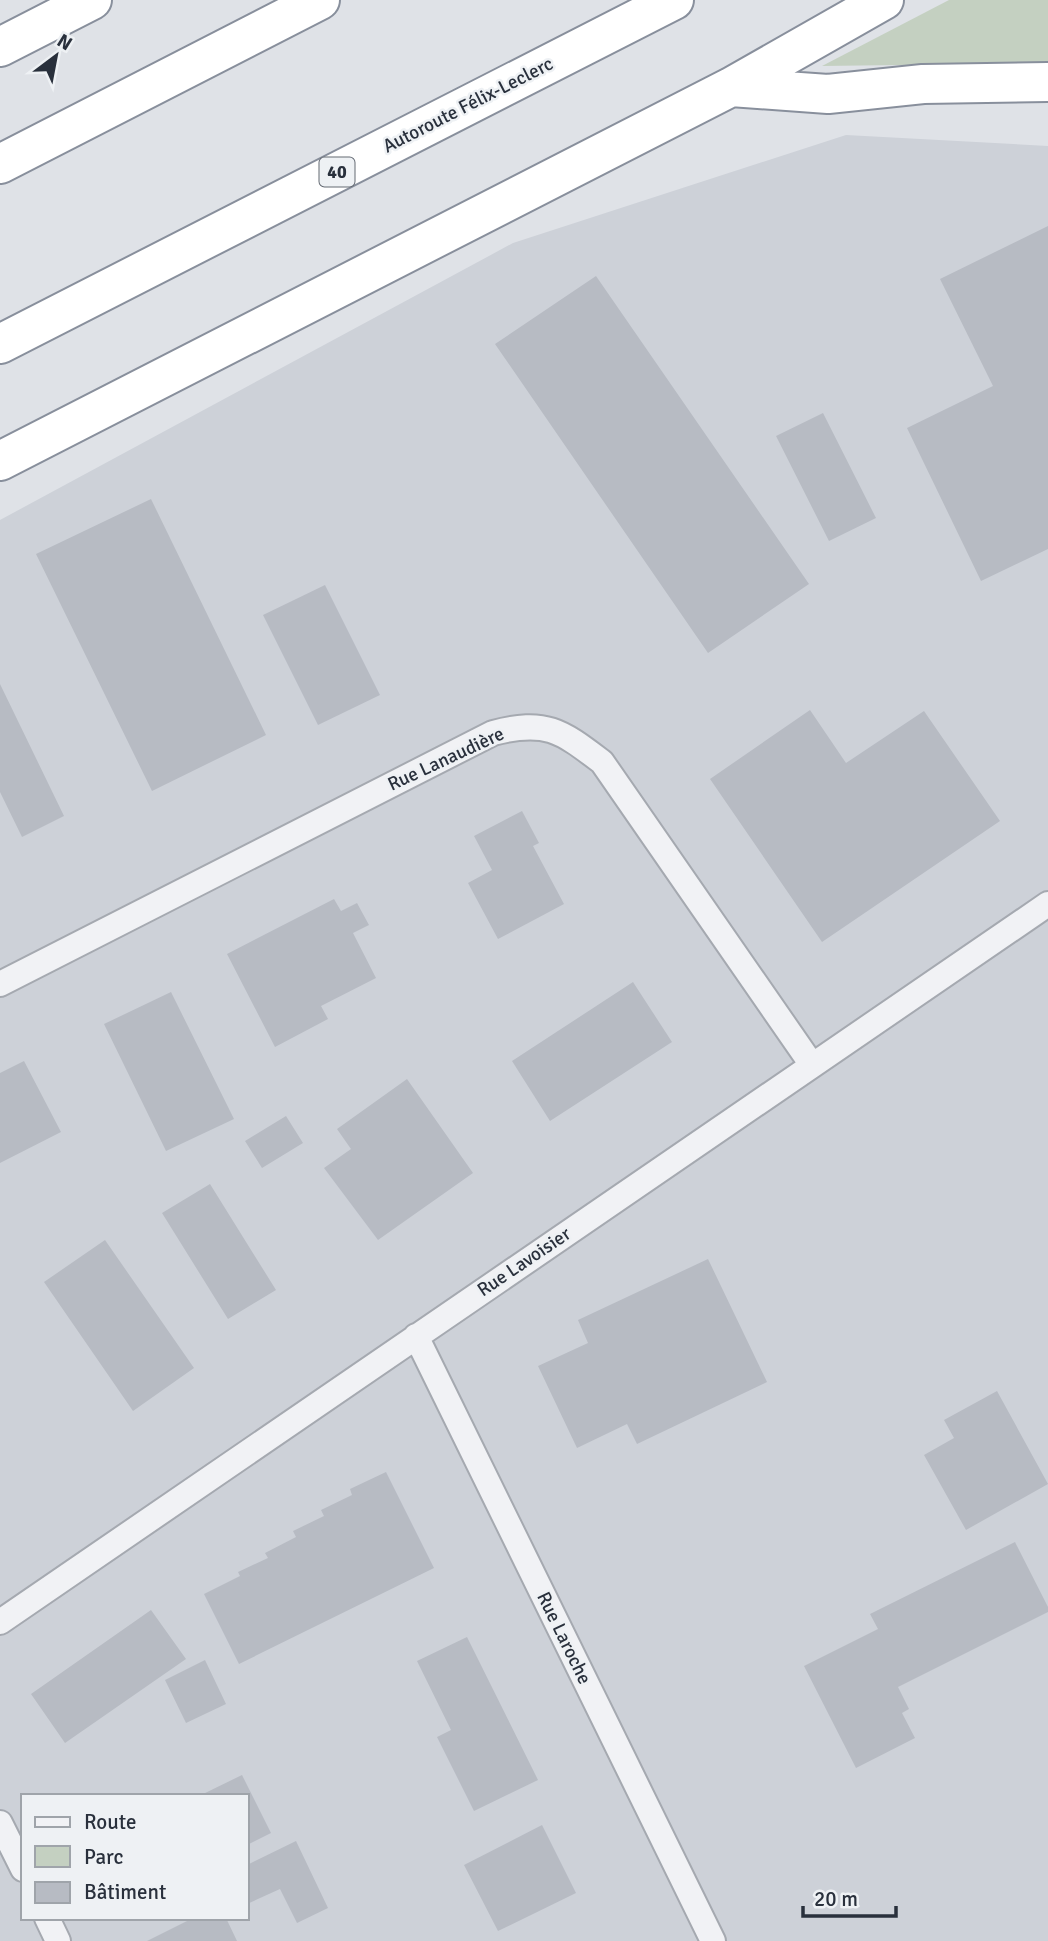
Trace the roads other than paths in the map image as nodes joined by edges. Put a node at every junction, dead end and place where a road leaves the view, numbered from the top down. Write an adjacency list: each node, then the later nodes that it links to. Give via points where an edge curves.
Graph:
1 (92, 0): 5 (highway)
2 (320, 0): 8 (highway)
3 (674, 0): 9 (highway, Autoroute Félix-Leclerc / 40)
4 (884, 0): 7 (highway)
5 (0, 47)
6 (1048, 82): 7 (highway, via 923,84 828,94)
7 (731, 87): 10 (highway)
8 (0, 164)
9 (0, 344)
10 (0, 461)
11 (1048, 904): 13 (street, Rue Lavoisier)
12 (0, 984): 13 (street, Rue Lanaudière, via 493,733 518,726 548,728 571,738 602,762)
13 (812, 1065): 14 (street, Rue Lavoisier)
14 (416, 1336): 15 (street, Rue Lavoisier); 20 (street, Rue Laroche)
15 (0, 1622)
16 (0, 1823): 17 (street)
17 (21, 1865)
18 (48, 1920): 19 (street)
19 (58, 1941)
20 (713, 1941)

